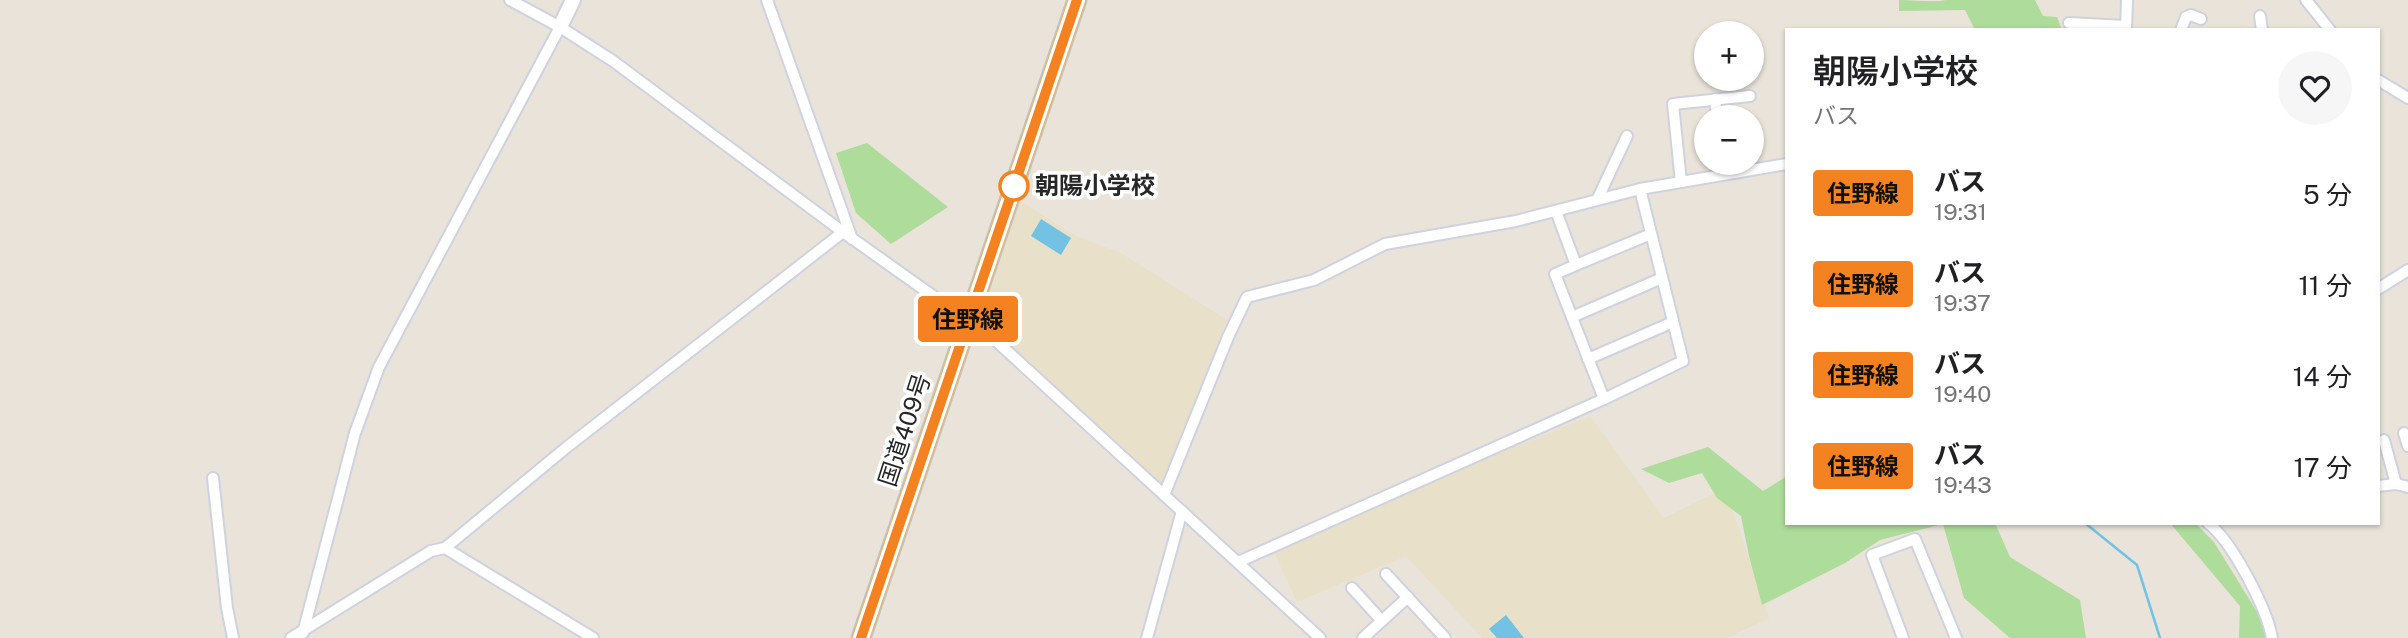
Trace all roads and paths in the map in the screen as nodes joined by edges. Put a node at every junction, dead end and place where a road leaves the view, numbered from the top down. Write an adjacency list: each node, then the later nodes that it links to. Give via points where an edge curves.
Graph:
1 (510, 0): 10 (street)
2 (573, 0): 10 (street)
3 (767, 0): 29 (street)
4 (1077, 0): 35 (highway, 国道409号)
5 (2127, 0): 11 (street)
6 (2306, 0): 14 (street)
7 (2260, 16): 13 (street)
8 (2201, 19): 12 (street, via 2186,17)
9 (2069, 23): 11 (street)
10 (560, 27): 29 (street); 56 (street, via 379,367 355,433)
11 (2126, 28)
12 (2182, 28)
13 (2262, 28)
14 (2328, 28)
15 (2380, 81): 17 (street)
16 (1750, 96): 18 (street)
17 (2408, 98)
18 (1715, 99): 19 (street); 24 (street, via 1673,104)
19 (1716, 105)
20 (1627, 136): 26 (street)
21 (1785, 164): 22 (street)
22 (1764, 168)
23 (1723, 175): 24 (street)
24 (1681, 182): 25 (street)
25 (1640, 189): 26 (street); 28 (street)
26 (1598, 198): 27 (street)
27 (1556, 211): 30 (street); 46 (street, via 1385,244 1314,280 1247,297)
28 (1651, 234): 30 (street); 32 (street)
29 (848, 235): 35 (street); 49 (street, via 567,447)
30 (1576, 265): 34 (street, via 1555,274)
31 (2408, 270): 33 (street)
32 (1662, 278): 34 (street); 36 (street)
33 (2380, 288)
34 (1572, 317): 37 (street)
35 (968, 318): 46 (street); 61 (highway, 国道409号)
36 (1673, 322): 37 (street); 38 (street, via 1683,362)
37 (1588, 359): 38 (street)
38 (1604, 399): 50 (street)
39 (2404, 433): 41 (street)
40 (2384, 440): 43 (street)
41 (2408, 446)
42 (213, 478): 58 (street)
43 (2396, 484): 44 (street); 45 (street)
44 (2380, 486)
45 (2408, 487)
46 (1164, 495): 47 (street)
47 (1182, 511): 50 (street); 62 (street)
48 (2210, 525): 68 (street, via 2223,538 2259,598)
49 (445, 548): 56 (street, via 431,551); 60 (street)
50 (1238, 562): 55 (street)
51 (1387, 574): 53 (street)
52 (1352, 588): 54 (street)
53 (1408, 597): 54 (street); 57 (street)
54 (1382, 621): 65 (street)
55 (1305, 624): 63 (street); 64 (street)
56 (302, 634): 59 (street)
57 (1440, 636)
58 (233, 638)
59 (291, 638)
60 (593, 638)
61 (861, 638)
62 (1147, 638)
63 (1301, 638)
64 (1320, 638)
65 (1363, 638)
66 (1903, 638): 67 (street, via 1872,555 1915,539)
67 (1956, 638)
68 (2272, 638)

